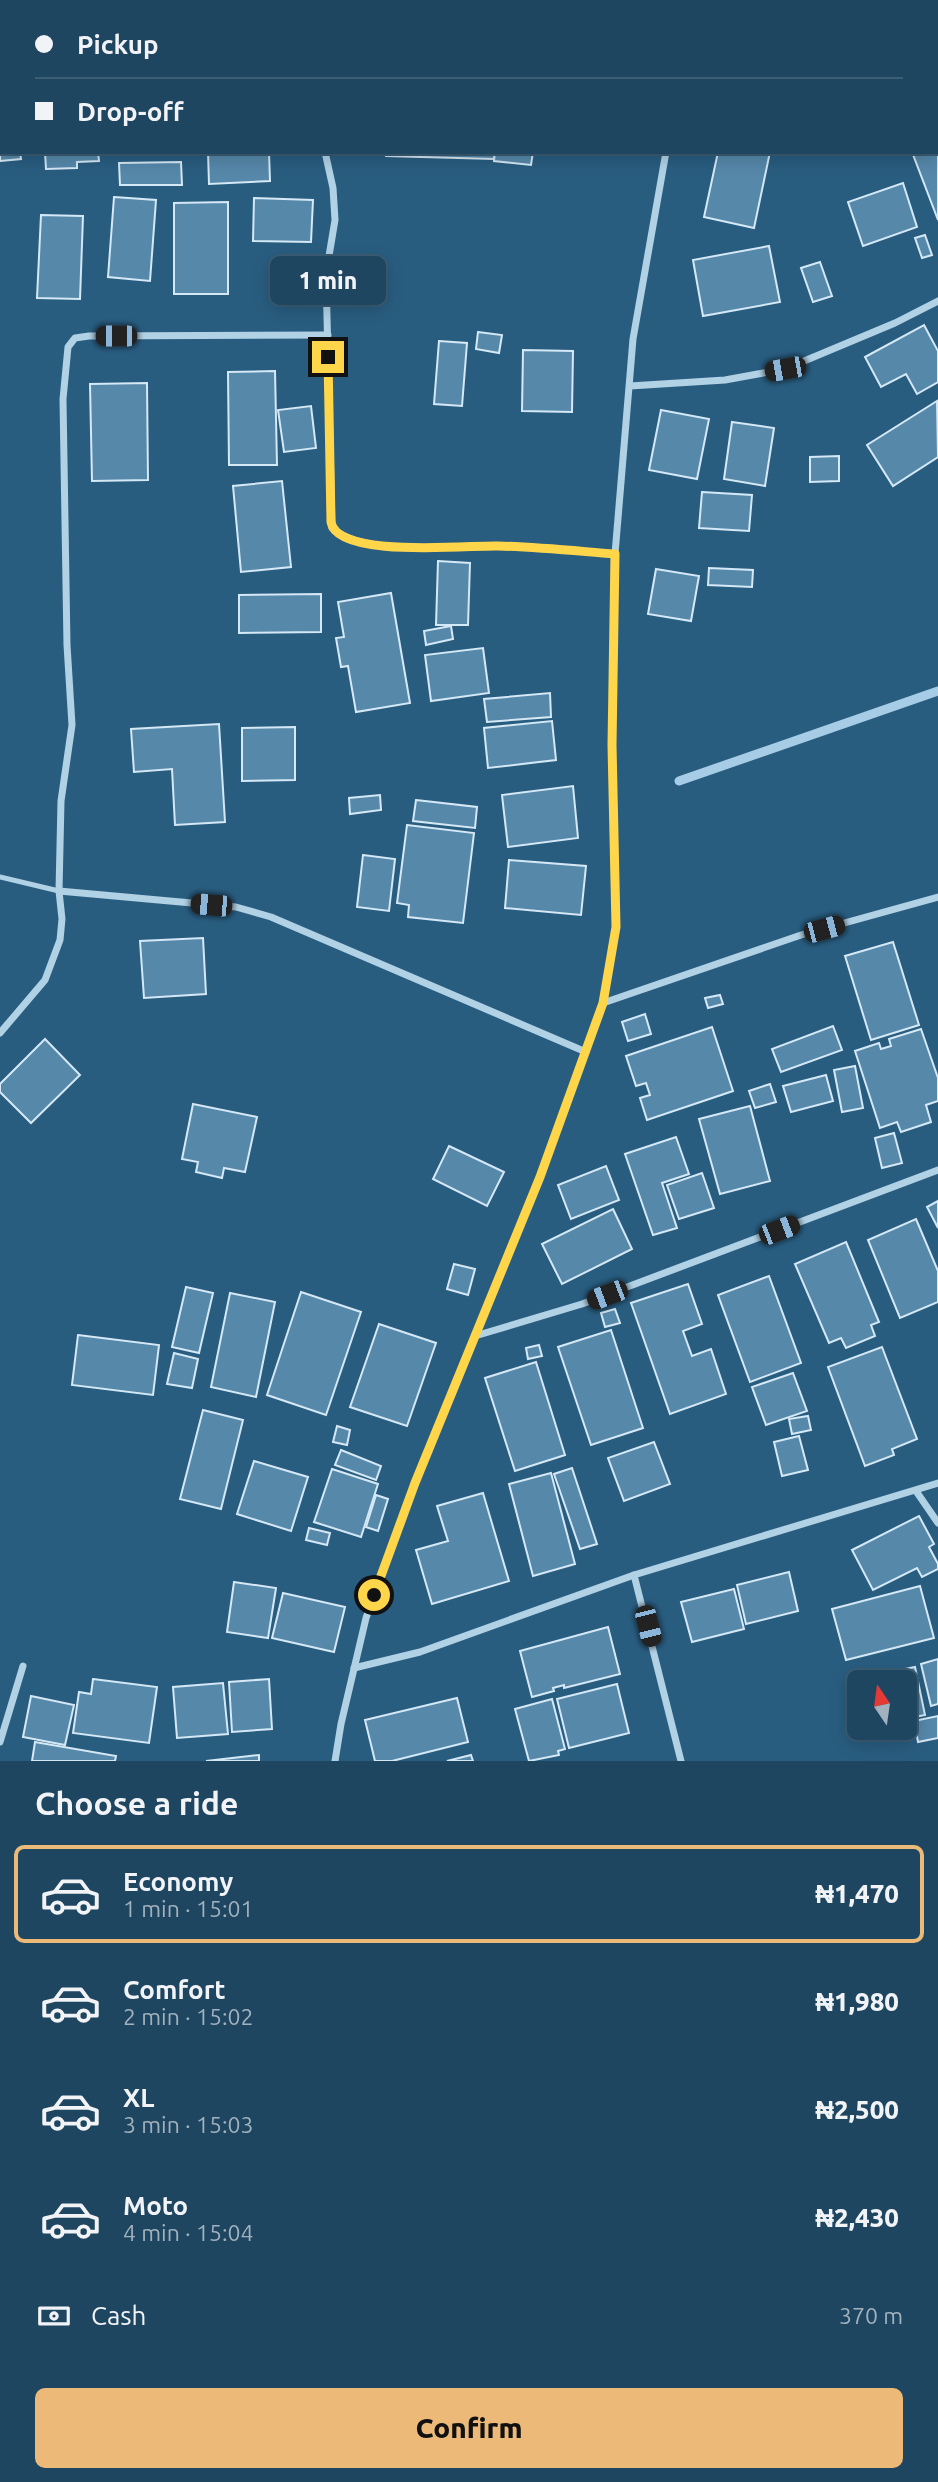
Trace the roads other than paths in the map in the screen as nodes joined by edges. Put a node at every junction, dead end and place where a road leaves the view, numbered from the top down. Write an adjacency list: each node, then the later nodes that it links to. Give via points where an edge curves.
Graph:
1 (325, 154): 4 (street, via 335,220 326,274)
2 (666, 154): 5 (street, via 633,340)
3 (938, 301): 5 (street, via 785,369 725,380)
4 (328, 335): 6 (street, via 331,522 337,533 393,548 497,546); 8 (street, via 89,336 75,338 68,346 63,399 72,725 61,801)
5 (630, 386): 6 (street)
6 (615, 554): 10 (street, via 612,745 616,927)
7 (0, 877): 8 (lane)
8 (59, 891): 11 (street, via 60,940 45,980); 12 (street, via 236,907 271,917)
9 (938, 897): 10 (street, via 801,935)
10 (603, 1003): 12 (street)
11 (0, 1033)
12 (586, 1052): 14 (street)
13 (938, 1170): 14 (street, via 582,1304)
14 (475, 1336): 20 (street, via 410,1495 366,1618)
15 (938, 1483): 16 (street)
16 (916, 1490): 17 (street); 18 (street)
17 (938, 1523)
18 (634, 1575): 20 (street, via 420,1652); 23 (street)
19 (23, 1666): 21 (street)
20 (354, 1668): 22 (street)
21 (0, 1742)
22 (335, 1761)
23 (681, 1761)

